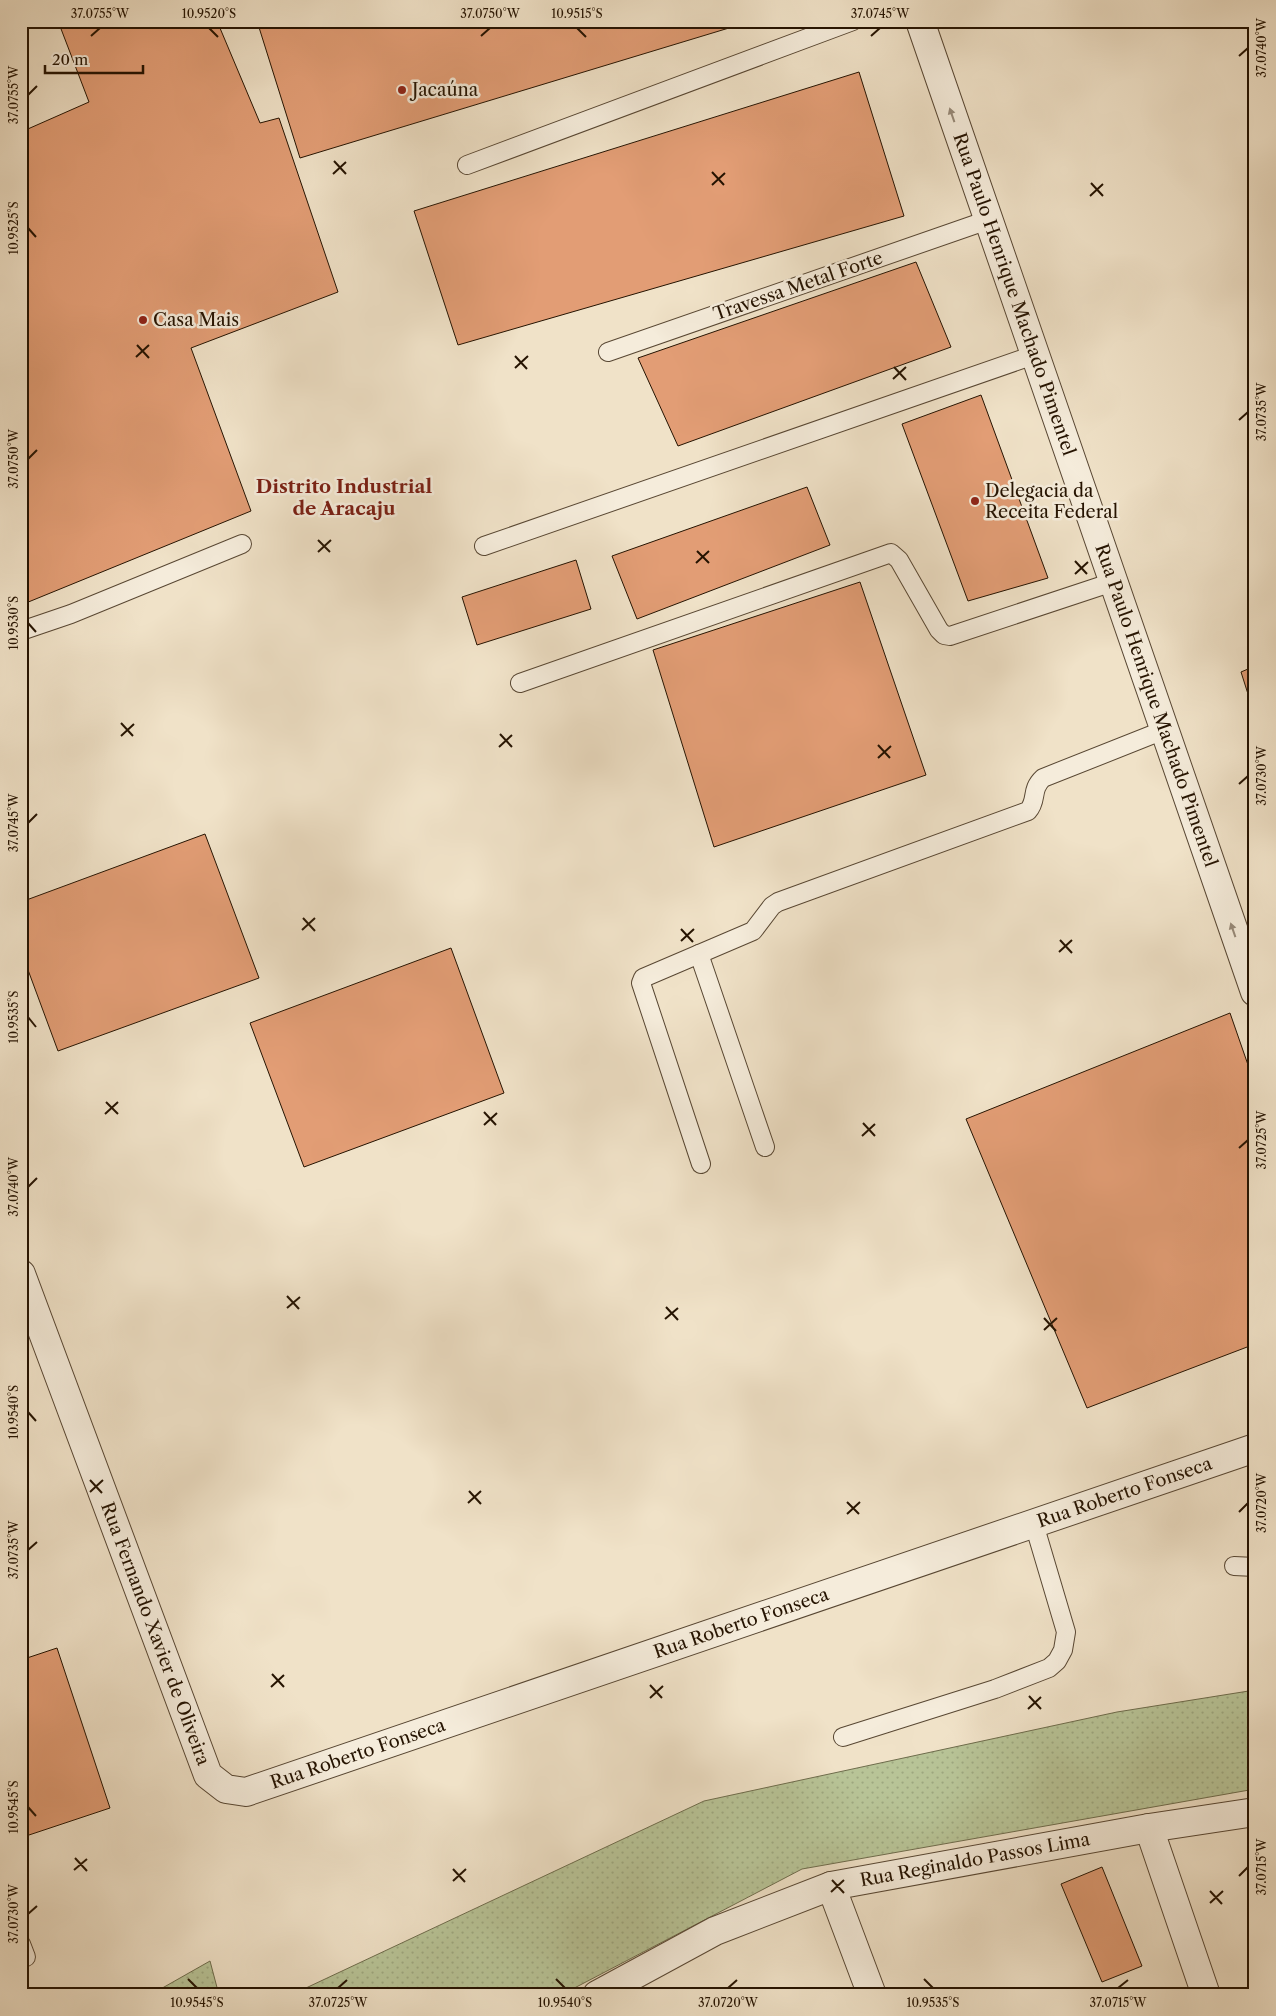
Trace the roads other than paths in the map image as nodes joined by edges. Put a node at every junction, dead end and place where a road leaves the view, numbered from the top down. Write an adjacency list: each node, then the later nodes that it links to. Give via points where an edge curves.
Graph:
1 (853, 21): 3 (lane)
2 (920, 21): 4 (street, Rua Paulo Henrique Machado Pimentel, one-way to 2)
3 (468, 165)
4 (988, 220): 5 (lane, Travessa Metal Forte); 6 (street, Rua Paulo Henrique Machado Pimentel)
5 (608, 352)
6 (1034, 355): 8 (lane); 9 (street, Rua Paulo Henrique Machado Pimentel)
7 (242, 544): 10 (lane)
8 (484, 546)
9 (1113, 582): 11 (lane, via 944,636 899,560 891,553); 12 (street, Rua Paulo Henrique Machado Pimentel)
10 (21, 631)
11 (520, 683)
12 (1164, 730): 13 (lane, via 1043,778 1036,784 1034,802 1028,811 778,902 752,931); 14 (street, Rua Paulo Henrique Machado Pimentel, one-way to 12)
13 (699, 954): 15 (lane); 16 (lane, via 646,975 641,984)
14 (1255, 992)
15 (765, 1147)
16 (701, 1164)
17 (21, 1274): 23 (street, Rua Fernando Xavier de Oliveira, via 208,1775)
18 (1255, 1448): 19 (street, Rua Roberto Fonseca)
19 (1034, 1524): 22 (lane, via 1066,1632 1057,1661 1049,1668 996,1689); 23 (street, Rua Roberto Fonseca, via 246,1792)
20 (1234, 1566): 21 (lane)
21 (1255, 1567)
22 (843, 1737)
23 (226, 1789)
24 (1255, 1812): 25 (street, Rua Reginaldo Passos Lima)
25 (1149, 1828): 26 (street, Rua Reginaldo Passos Lima); 29 (street)
26 (831, 1886): 27 (street, Rua Reginaldo Passos Lima, via 716,1931); 28 (street)
27 (597, 1995)
28 (872, 1995)
29 (1206, 1995)

